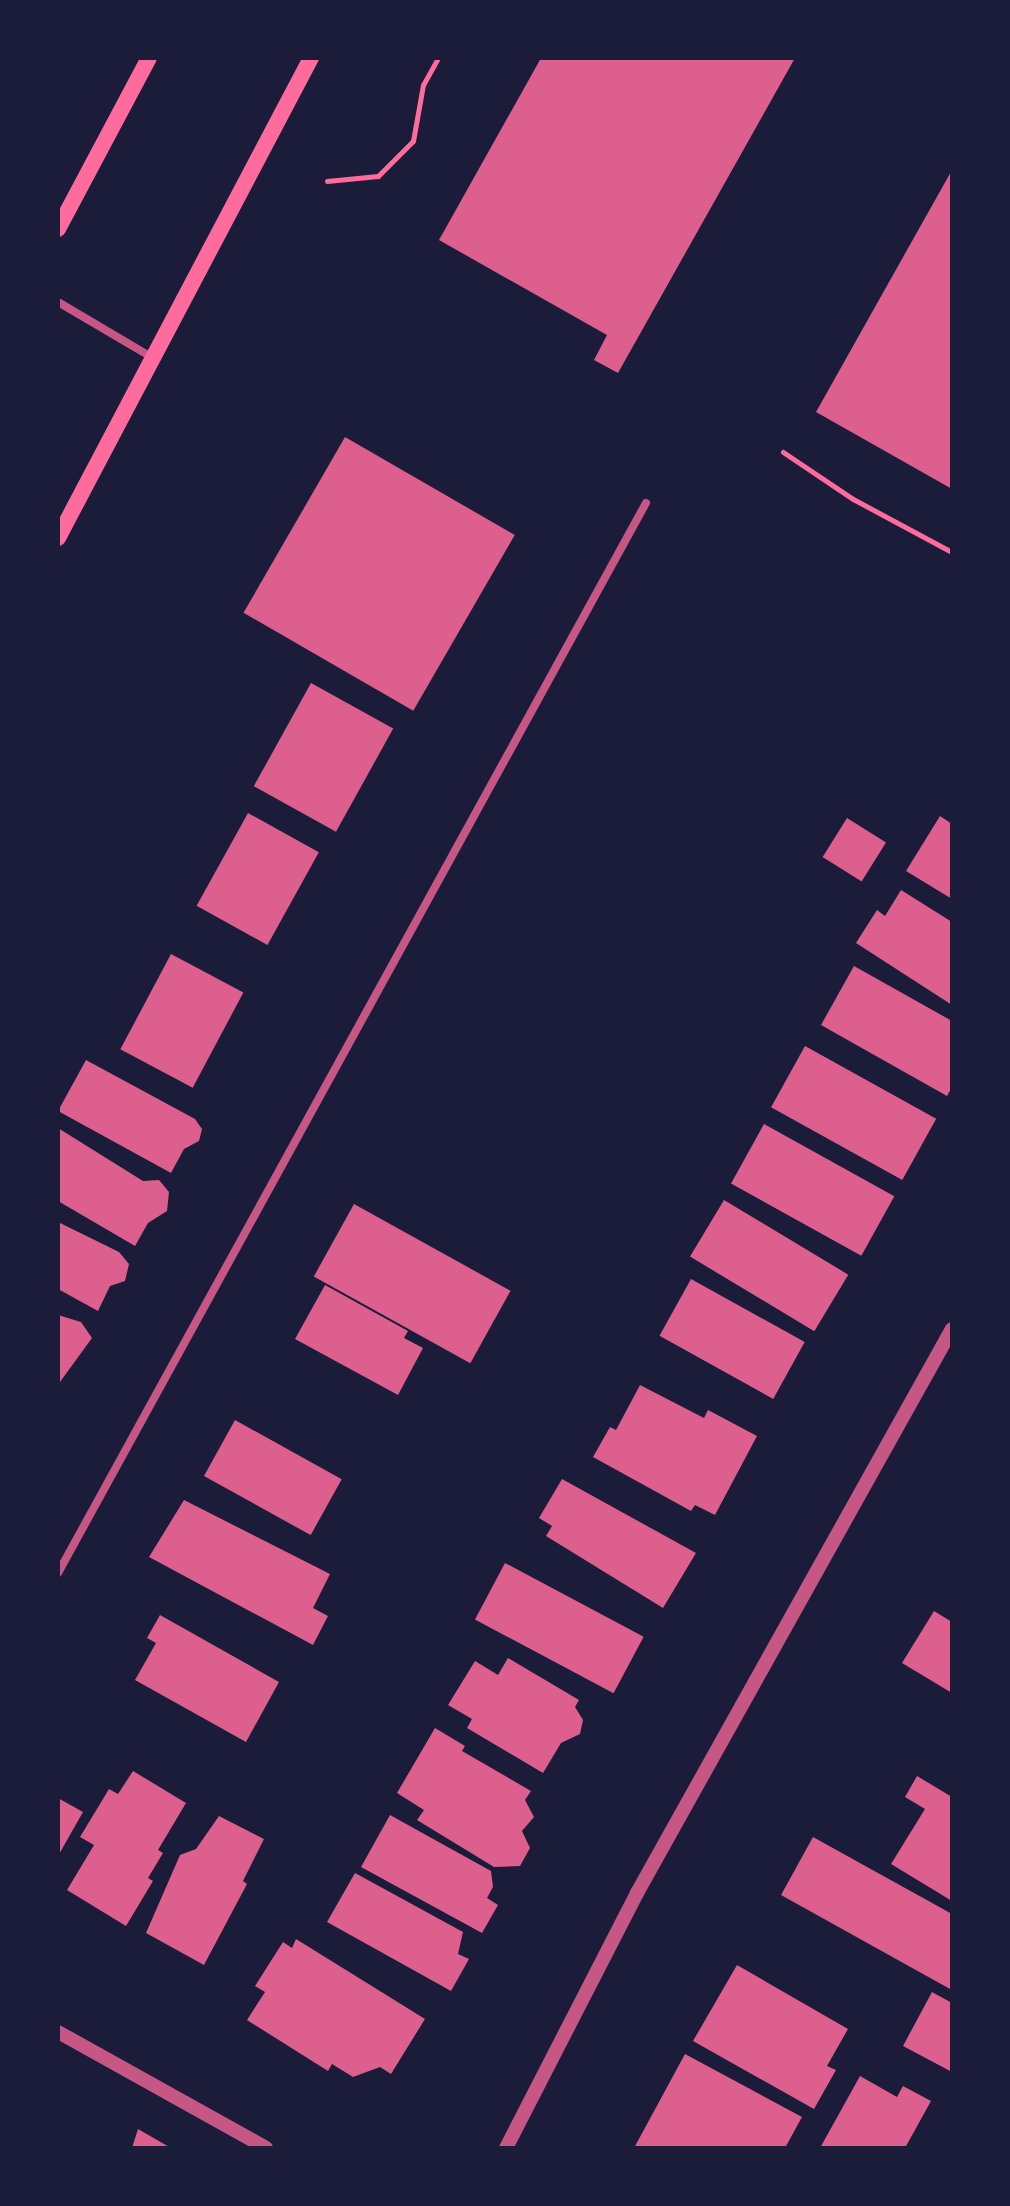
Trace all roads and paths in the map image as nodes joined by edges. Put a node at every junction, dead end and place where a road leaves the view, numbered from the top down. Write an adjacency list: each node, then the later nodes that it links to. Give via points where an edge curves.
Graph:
1 (149, 58): 5 (main road)
2 (311, 58): 7 (main road)
3 (438, 58): 4 (path, via 423,85 413,141 378,176)
4 (327, 181)
5 (58, 229)
6 (58, 302): 7 (street)
7 (153, 358): 10 (main road)
8 (783, 452): 11 (path, via 853,499)
9 (646, 503): 13 (street)
10 (58, 538)
11 (952, 552)
12 (952, 1329): 16 (street, via 637,1893)
13 (58, 1573)
14 (58, 2032): 15 (street)
15 (266, 2148)
16 (506, 2148)

